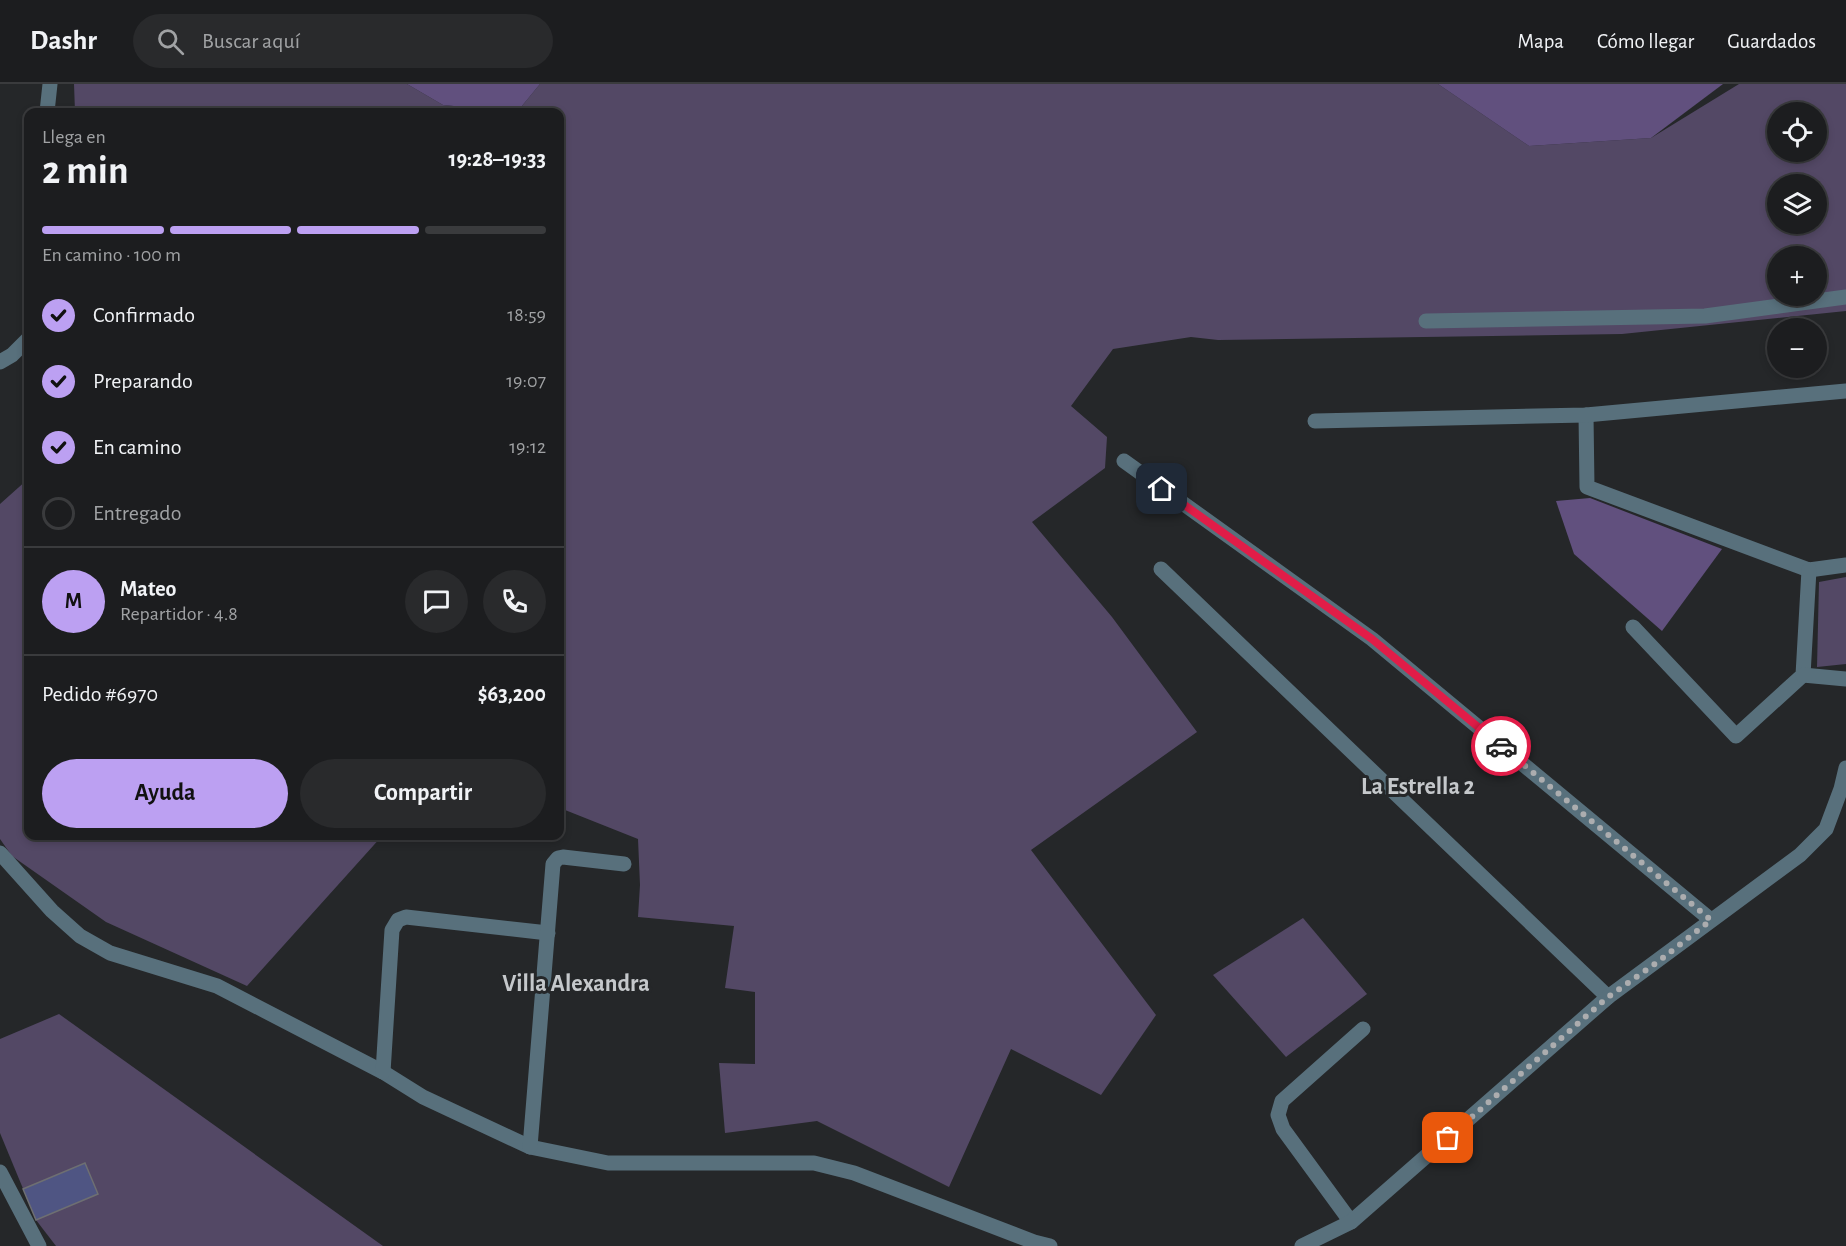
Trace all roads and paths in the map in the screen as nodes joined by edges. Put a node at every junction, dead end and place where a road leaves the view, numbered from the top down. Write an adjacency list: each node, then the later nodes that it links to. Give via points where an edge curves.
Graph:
1 (50, 84): 2 (street)
2 (47, 108)
3 (1846, 297): 4 (street, via 1705,316)
4 (1426, 321)
5 (24, 343): 6 (street)
6 (0, 362)
7 (1846, 391): 8 (street)
8 (1586, 416): 9 (street); 13 (street, via 1587,487)
9 (1315, 422)
10 (1124, 461): 20 (street, via 1372,639)
11 (1846, 565): 13 (street)
12 (1161, 569): 22 (street)
13 (1809, 570): 15 (street)
14 (1633, 627): 15 (street, via 1736,736)
15 (1803, 675): 16 (street)
16 (1846, 680)
17 (1846, 768): 20 (street, via 1826,829 1800,855)
18 (0, 853): 24 (street, via 51,911 80,936 110,953 217,986)
19 (624, 864): 21 (street, via 558,858 553,864)
20 (1711, 920): 22 (street)
21 (548, 933): 24 (street, via 406,917 398,920 392,930); 25 (street)
22 (1608, 997): 27 (street)
23 (1363, 1029): 27 (street, via 1282,1101 1278,1115 1283,1129)
24 (383, 1072): 25 (street, via 423,1096)
25 (530, 1147): 29 (street, via 608,1163 814,1163 854,1173)
26 (0, 1172): 28 (street)
27 (1351, 1222): 30 (street)
28 (39, 1246)
29 (1050, 1246)
30 (1302, 1246)

